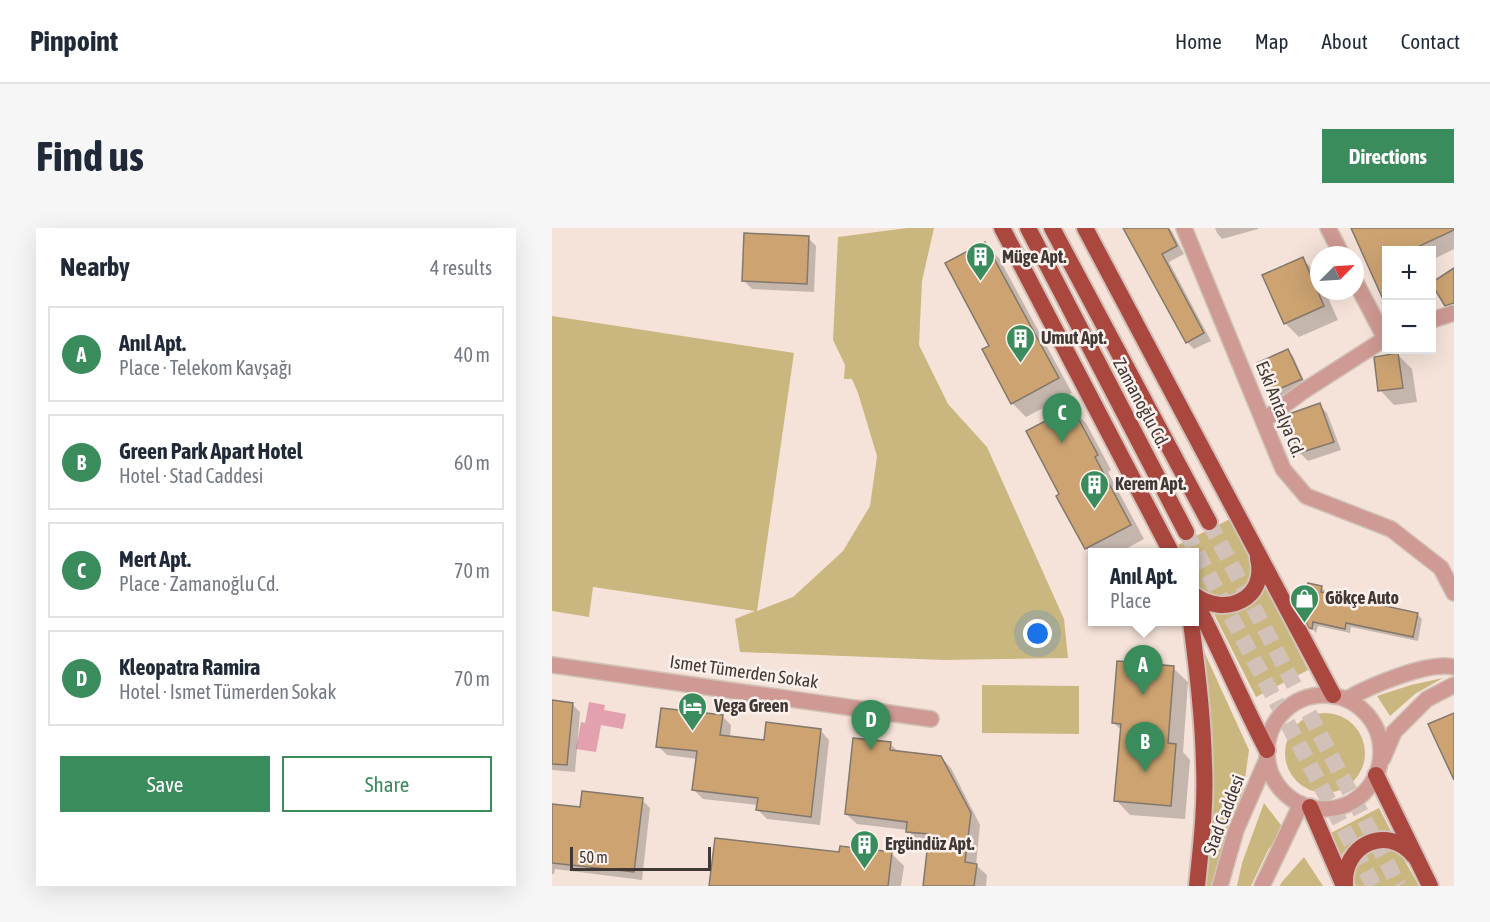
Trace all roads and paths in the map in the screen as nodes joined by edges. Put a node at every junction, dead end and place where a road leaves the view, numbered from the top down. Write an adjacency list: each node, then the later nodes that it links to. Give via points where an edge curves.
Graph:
1 (1002, 228): 16 (highway)
2 (1028, 228): 15 (highway, Zamanoğlu Cd.)
3 (1052, 228): 14 (highway, Zamanoğlu Cd.)
4 (1085, 228): 17 (highway)
5 (1184, 228): 13 (street, Eski Antalya Cd.)
6 (1328, 228): 7 (street)
7 (1337, 246)
8 (1364, 298): 11 (street)
9 (1454, 313): 10 (street)
10 (1436, 318)
11 (1382, 331)
12 (1382, 341): 13 (street)
13 (1264, 420): 18 (street, Eski Antalya Cd., via 1283,469 1306,496 1391,529 1441,568)
14 (1209, 522)
15 (1186, 532)
16 (1169, 548)
17 (1257, 553): 19 (highway, via 1259,577 1247,597 1226,606); 25 (highway)
18 (1454, 593)
19 (1199, 600)
20 (1199, 607): 27 (highway)
21 (1192, 626): 31 (highway, via 1204,766)
22 (552, 665): 26 (street, Ismet Tümerden Sokak)
23 (1454, 667): 25 (street, via 1416,671)
24 (1454, 685): 28 (street, via 1427,699 1394,732)
25 (1340, 697): 27 (street, via 1317,695 1288,707 1270,734); 28 (street, via 1361,708 1371,720 1381,750)
26 (931, 719)
27 (1267, 754): 29 (street, via 1278,786 1288,797); 32 (street, Stad Caddesi, via 1236,830)
28 (1378, 770): 29 (street, via 1368,789 1342,806); 30 (highway)
29 (1306, 806): 33 (street); 34 (highway)
30 (1419, 864): 34 (highway, via 1403,846 1379,840 1357,850 1349,860); 35 (highway)
31 (1197, 886)
32 (1220, 886)
33 (1262, 886)
34 (1345, 886)
35 (1430, 886)

